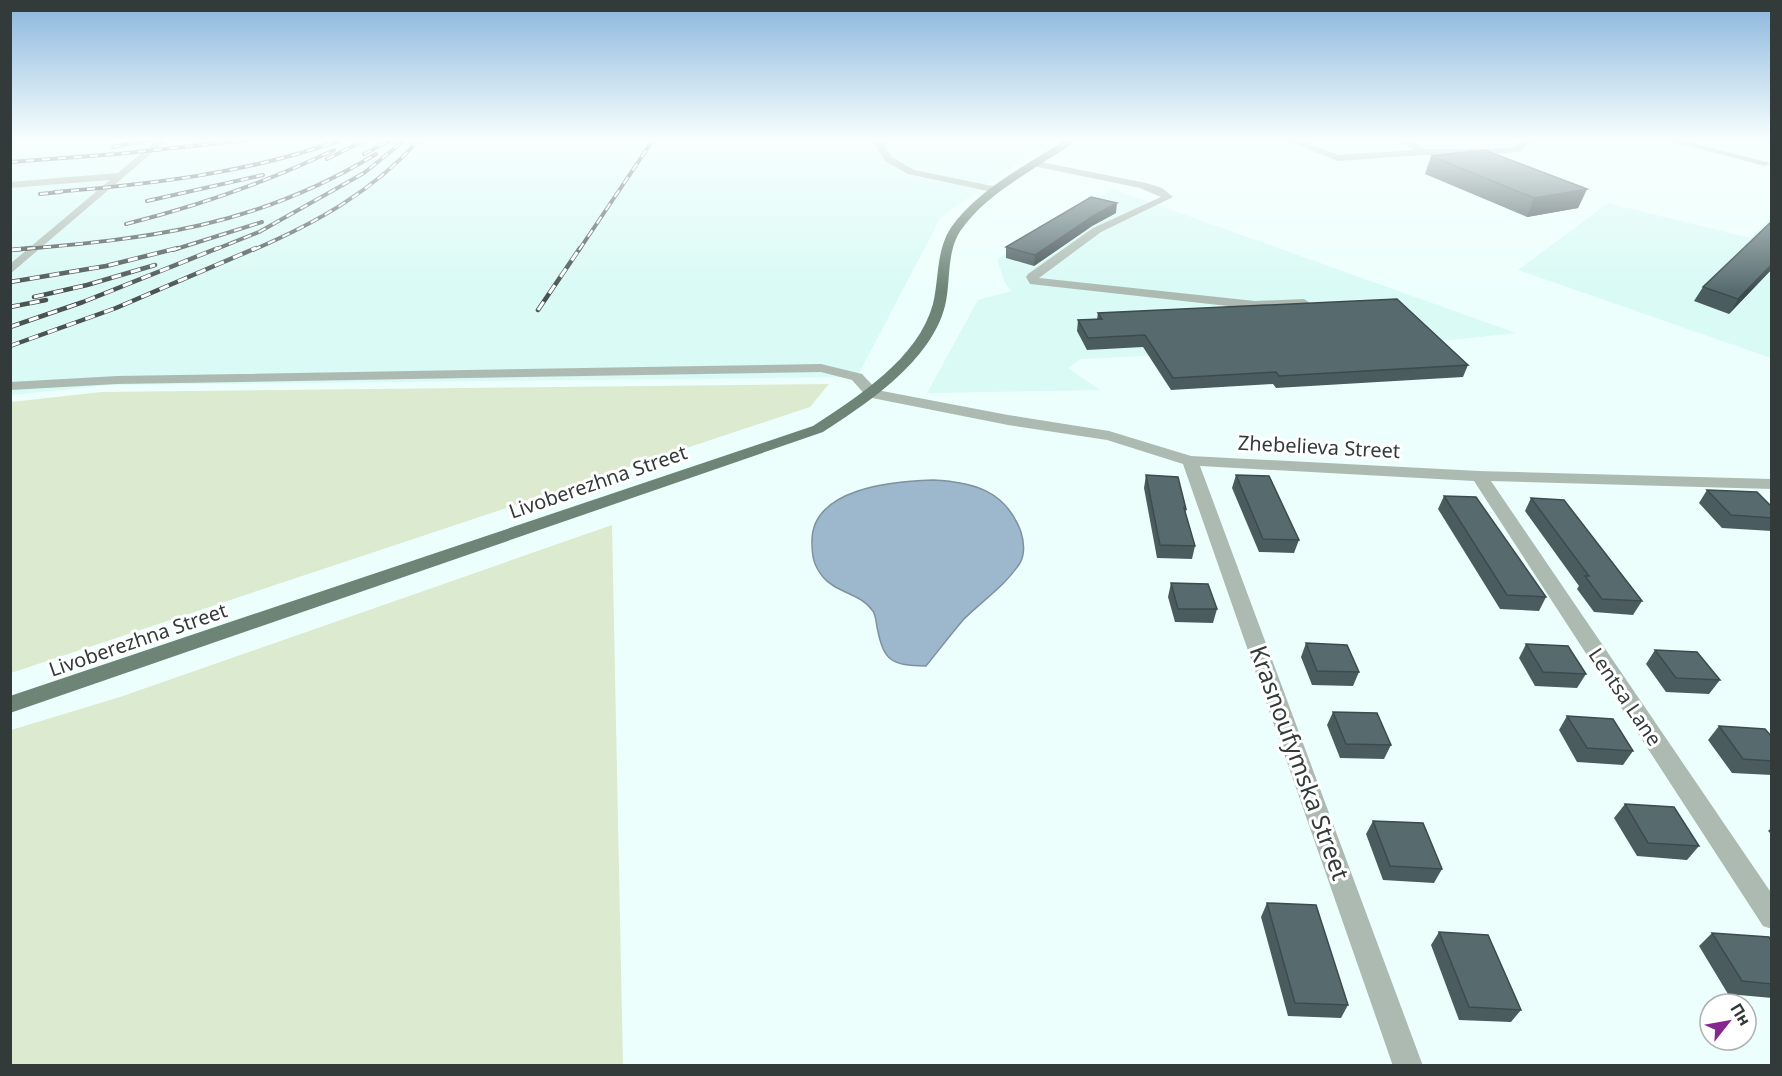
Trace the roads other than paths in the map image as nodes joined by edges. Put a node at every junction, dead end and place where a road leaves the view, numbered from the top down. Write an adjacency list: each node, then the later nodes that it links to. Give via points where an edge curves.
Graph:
1 (104, 190): 4 (street)
2 (997, 190): 7 (main road, Livoberezhna Street, via 955,230 948,248 938,309 919,345)
3 (1158, 190): 5 (street, via 1168,197 1097,230 1032,277 1034,281 1254,305)
4 (10, 271)
5 (1321, 303)
6 (10, 386): 7 (street, via 117,380 821,368 857,376)
7 (872, 394): 8 (street, Zhebelieva Street, via 1109,436); 11 (main road, Livoberezhna Street, via 818,429)
8 (1190, 462): 9 (street, Zhebelieva Street); 13 (street, Krasnoufymska Street)
9 (1479, 476): 10 (street, Zhebelieva Street); 12 (street, Lentsa Lane)
10 (1772, 484)
11 (10, 705)
12 (1772, 917)
13 (1408, 1065)

